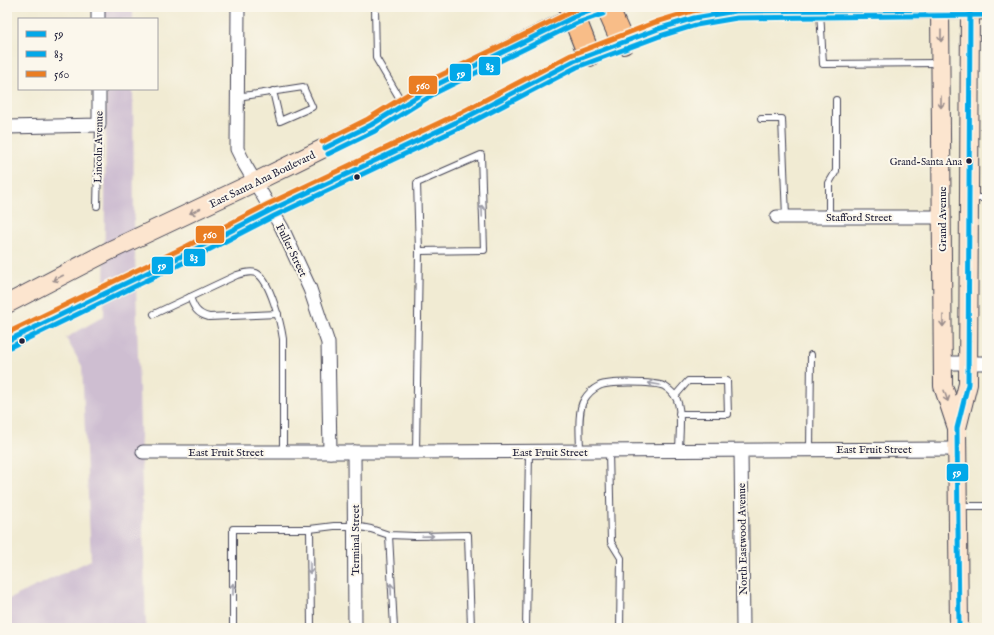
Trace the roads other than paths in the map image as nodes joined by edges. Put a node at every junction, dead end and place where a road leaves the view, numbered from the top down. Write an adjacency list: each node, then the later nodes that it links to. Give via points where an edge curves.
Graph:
1 (98, 7): 10 (street)
2 (238, 7): 16 (street, Fuller Street)
3 (375, 7): 18 (lane, via 376,58)
4 (601, 7): 9 (main road, East Santa Ana Boulevard)
5 (607, 7): 11 (highway)
6 (940, 8): 7 (main road); 8 (main road); 13 (main road, Grand Avenue, one-way to 13)
7 (976, 8): 23 (main road, Grand Avenue)
8 (820, 10): 11 (main road, via 736,11 694,18); 13 (lane, via 823,64)
9 (572, 12): 12 (highway); 18 (main road, East Santa Ana Boulevard)
10 (98, 18)
11 (623, 43): 12 (main road)
12 (590, 55): 26 (main road)
13 (941, 63): 29 (main road, Grand Avenue, one-way to 29)
14 (98, 90): 20 (street, Lincoln Avenue)
15 (273, 91): 15 (lane, via 303,87 312,107 280,121); 16 (lane)
16 (238, 97): 22 (street, Fuller Street, via 238,149)
17 (836, 100): 28 (lane, via 836,171 829,183)
18 (403, 105): 22 (main road, East Santa Ana Boulevard, via 371,125)
19 (760, 119): 27 (lane, via 782,119)
20 (99, 125): 21 (street); 25 (lane, Lincoln Avenue)
21 (7, 127)
22 (255, 182): 26 (street, Fuller Street); 32 (main road, East Santa Ana Boulevard, one-way to 32, via 111,250)
23 (969, 198): 24 (lane); 38 (main road, Grand Avenue)
24 (987, 198)
25 (97, 206)
26 (271, 210): 35 (main road); 50 (street, Fuller Street, via 281,225 310,289 328,343)
27 (781, 217): 28 (street, Stafford Street)
28 (829, 217): 29 (street, Stafford Street)
29 (942, 217): 37 (main road, Grand Avenue, one-way to 37)
30 (419, 251): 30 (lane, one-way to 30, via 484,250 480,155 417,183); 52 (lane)
31 (190, 297): 33 (lane); 34 (lane, via 196,311 209,317); 34 (lane, via 237,275 256,273 267,286)
32 (7, 304)
33 (154, 314)
34 (278, 314): 49 (lane, via 283,339)
35 (7, 341)
36 (811, 355): 44 (lane)
37 (943, 363): 38 (street); 42 (main road, Grand Avenue, one-way to 42, via 943,386)
38 (968, 363): 39 (street); 42 (main road, Grand Avenue, via 968,384)
39 (987, 363)
40 (675, 396): 41 (lane); 41 (lane, via 688,381 727,381 728,414); 54 (lane, one-way to 54, via 664,386 648,383 607,383 599,386 589,392 582,402)
41 (679, 414): 46 (lane)
42 (957, 428): 43 (main road, Grand Avenue)
43 (957, 449): 44 (street, East Fruit Street); 55 (main road, Grand Avenue)
44 (810, 450): 47 (street, East Fruit Street)
45 (609, 451): 46 (street, East Fruit Street); 54 (street, East Fruit Street); 66 (lane, via 611,542 621,558)
46 (679, 451): 47 (street, East Fruit Street)
47 (742, 451): 67 (street, North Eastwood Avenue)
48 (143, 452): 49 (street, East Fruit Street)
49 (283, 452): 50 (street, East Fruit Street)
50 (330, 452): 51 (street, East Fruit Street)
51 (354, 452): 52 (street, East Fruit Street); 57 (street, Terminal Street)
52 (416, 452): 53 (street, East Fruit Street)
53 (529, 452): 54 (street, East Fruit Street); 65 (lane)
54 (580, 452)
55 (958, 506): 56 (lane); 68 (main road, Grand Avenue)
56 (987, 506)
57 (354, 526): 58 (lane); 59 (lane); 62 (street, Terminal Street)
58 (310, 529): 60 (lane, one-way to 58, via 233,530); 61 (lane, one-way to 61)
59 (389, 535): 63 (lane, one-way to 59); 64 (lane, one-way to 64, via 468,535)
60 (233, 628)
61 (310, 628)
62 (355, 628)
63 (394, 628)
64 (470, 628)
65 (526, 628)
66 (620, 628)
67 (743, 628)
68 (959, 628)

